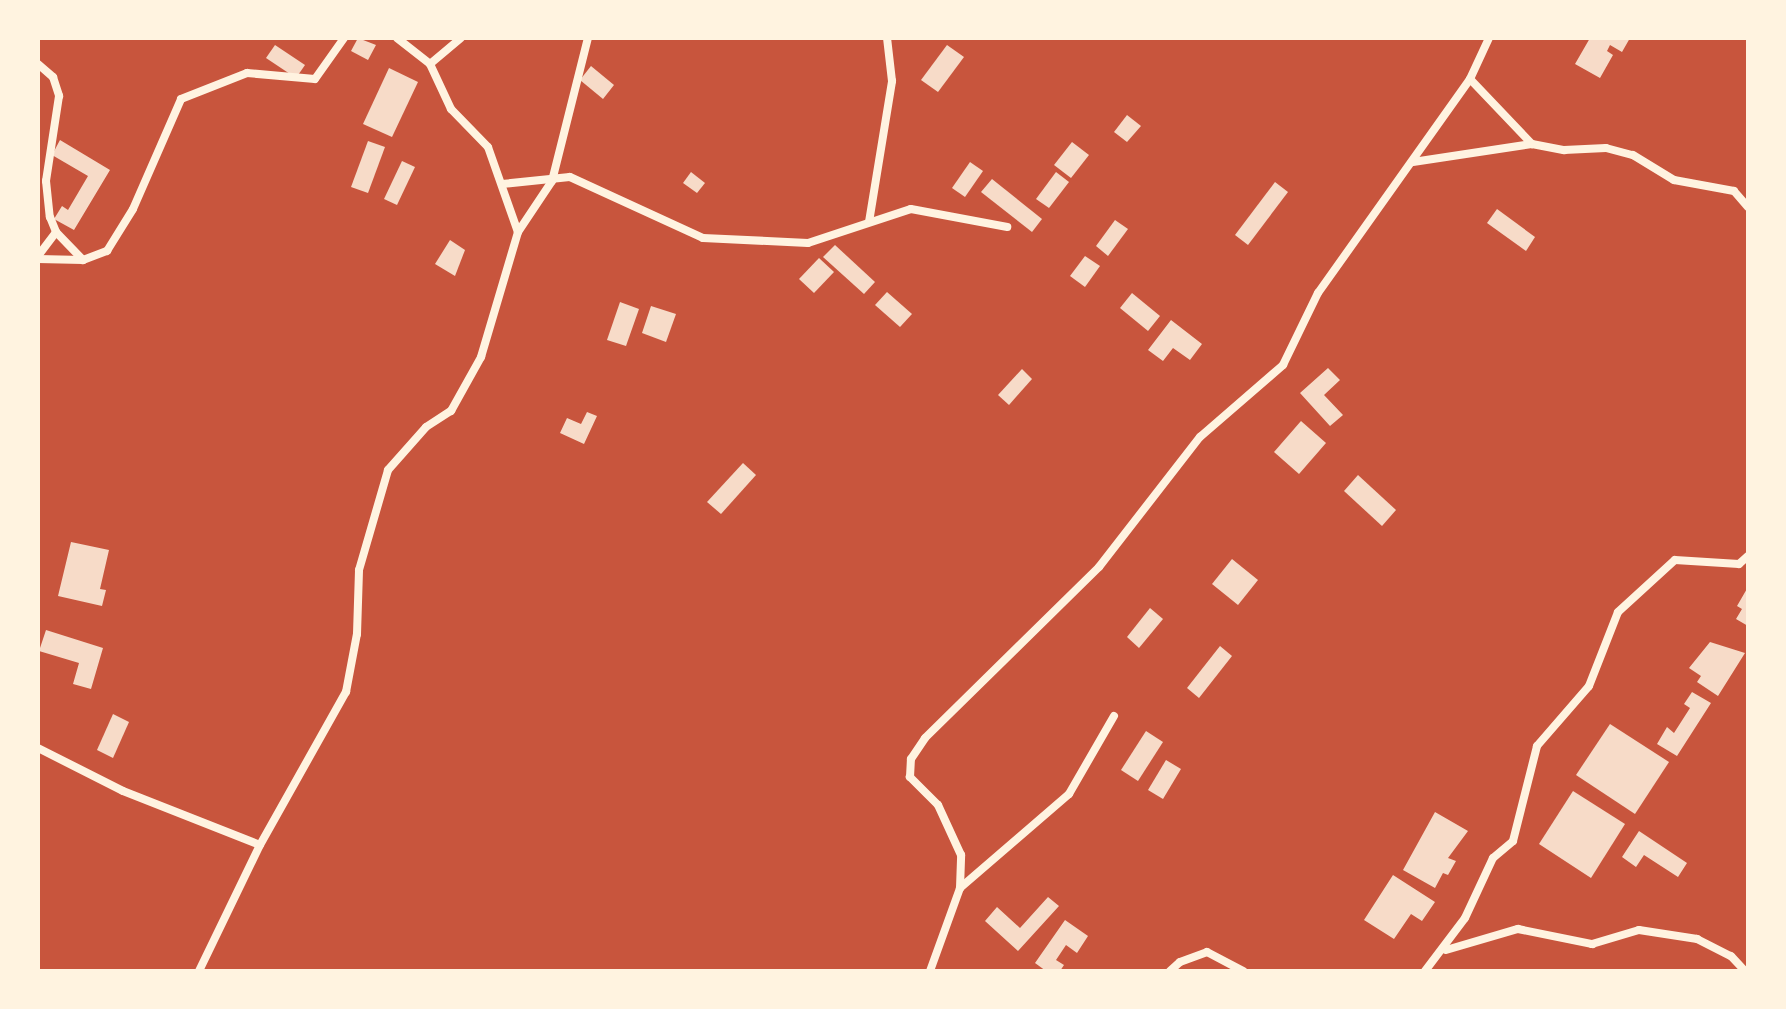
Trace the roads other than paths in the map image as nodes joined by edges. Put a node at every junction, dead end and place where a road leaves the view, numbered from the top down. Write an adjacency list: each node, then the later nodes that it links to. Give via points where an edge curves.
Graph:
1 (344, 38): 20 (street, via 315,79 247,73 181,99 119,235 107,251)
2 (397, 38): 8 (street)
3 (461, 38): 8 (street)
4 (588, 38): 12 (street)
5 (887, 38): 15 (street, via 892,81)
6 (1489, 38): 9 (street)
7 (38, 64): 17 (street, via 53,77 59,96 46,181)
8 (430, 64): 13 (street, via 451,109 488,147)
9 (1470, 79): 10 (street); 11 (street)
10 (1532, 144): 11 (street); 14 (street, via 1633,155 1674,180 1734,191)
11 (1413, 162): 25 (street, via 1318,293 1283,365 1200,437 1099,567 925,738 911,759 910,777 938,805 961,855)
12 (552, 181): 13 (street); 15 (street, via 584,181 703,238 808,243); 18 (street)
13 (502, 184): 18 (street)
14 (1748, 207)
15 (869, 222): 16 (street, via 925,208)
16 (1007, 227)
17 (56, 232): 19 (street); 20 (street)
18 (518, 232): 24 (street, via 481,357 464,393 388,470 359,570 357,634 346,692)
19 (38, 258): 20 (street)
20 (83, 260)
21 (1748, 556): 26 (street, via 1739,564 1675,560 1618,612 1589,686 1537,746 1513,841 1493,858)
22 (1114, 716): 25 (street, via 1069,794)
23 (38, 748): 24 (street, via 123,791)
24 (260, 845): 27 (street)
25 (960, 888): 28 (street)
26 (1446, 950): 31 (street); 32 (street, via 1518,929 1592,944 1639,930 1697,939 1731,956)
27 (199, 971)
28 (930, 971)
29 (1170, 971): 30 (street, via 1207,952)
30 (1243, 971)
31 (1425, 971)
32 (1745, 971)

